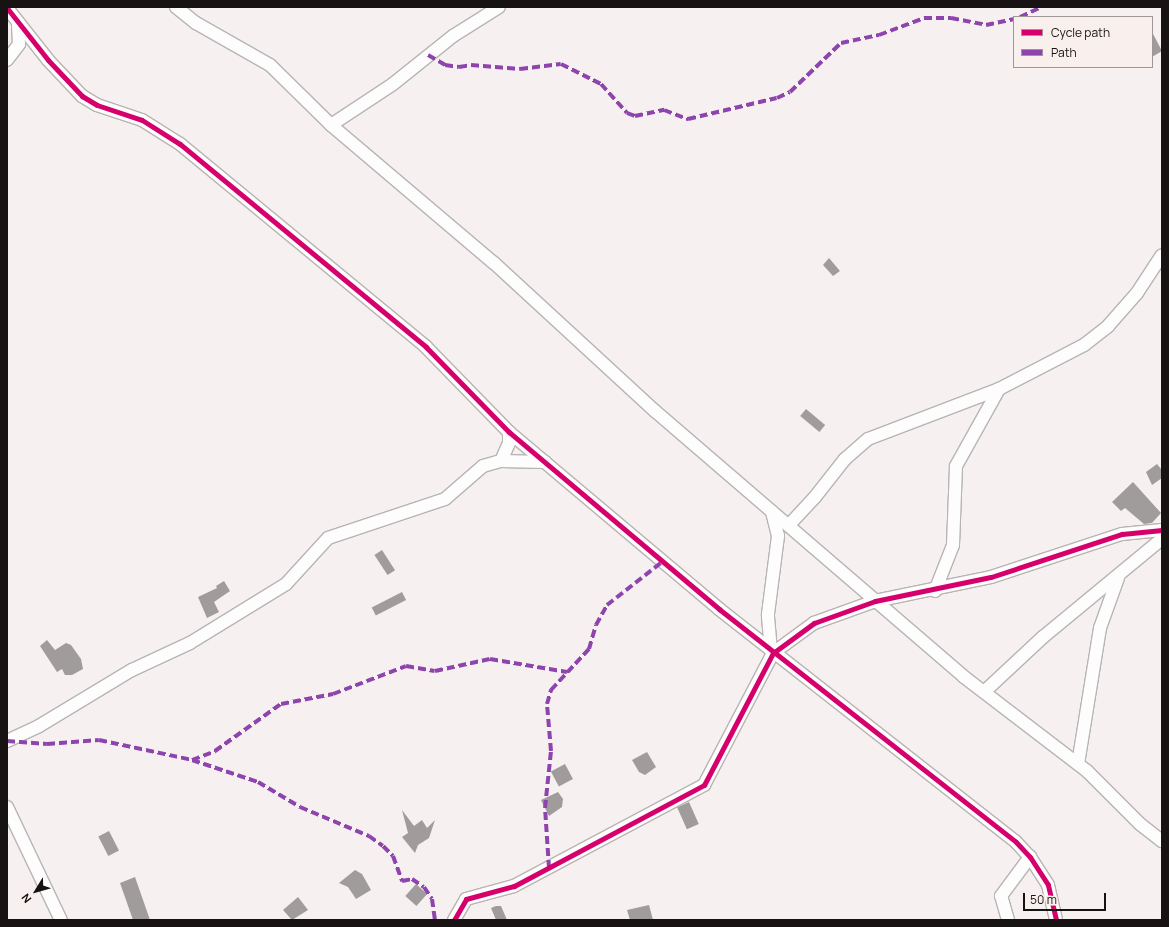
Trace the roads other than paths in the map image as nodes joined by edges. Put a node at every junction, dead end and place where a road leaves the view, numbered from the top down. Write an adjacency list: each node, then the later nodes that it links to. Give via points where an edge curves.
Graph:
1 (176, 7): 6 (street, via 196,23 270,65)
2 (499, 7): 6 (street, via 453,36 393,84)
3 (7, 8): 4 (street)
4 (18, 22): 5 (street, via 19,44); 9 (street, via 82,96 97,105 142,120 180,144 426,347)
5 (7, 60)
6 (331, 125): 12 (street, via 494,263 655,411)
7 (1162, 255): 8 (street, via 1137,293 1108,326 1084,345)
8 (999, 389): 13 (street, via 860,444); 17 (street, via 956,466 953,545)
9 (509, 432): 10 (street, via 509,443); 11 (street)
10 (501, 461): 11 (street); 21 (street, via 483,466 445,499 328,538 286,584 190,643 132,670 39,726)
11 (545, 462): 19 (street)
12 (770, 507): 13 (street); 19 (street, via 778,536 768,614)
13 (788, 525): 18 (street)
14 (1162, 530): 17 (street, via 1122,534 991,577)
15 (1162, 539): 16 (street)
16 (1121, 572): 20 (street, via 1043,637); 22 (street, via 1112,590 1100,628)
17 (935, 591): 18 (street)
18 (875, 601): 19 (street, via 814,623); 20 (street)
19 (772, 652): 25 (street, via 1016,842); 27 (street, via 704,785 514,886 466,899)
20 (984, 692): 22 (street)
21 (7, 741)
22 (1078, 764): 24 (street, via 1146,830)
23 (7, 807): 26 (street)
24 (1162, 841)
25 (1030, 857): 28 (street, via 1001,896); 29 (street, via 1048,885)
26 (61, 920)
27 (454, 920)
28 (1008, 920)
29 (1056, 920)

